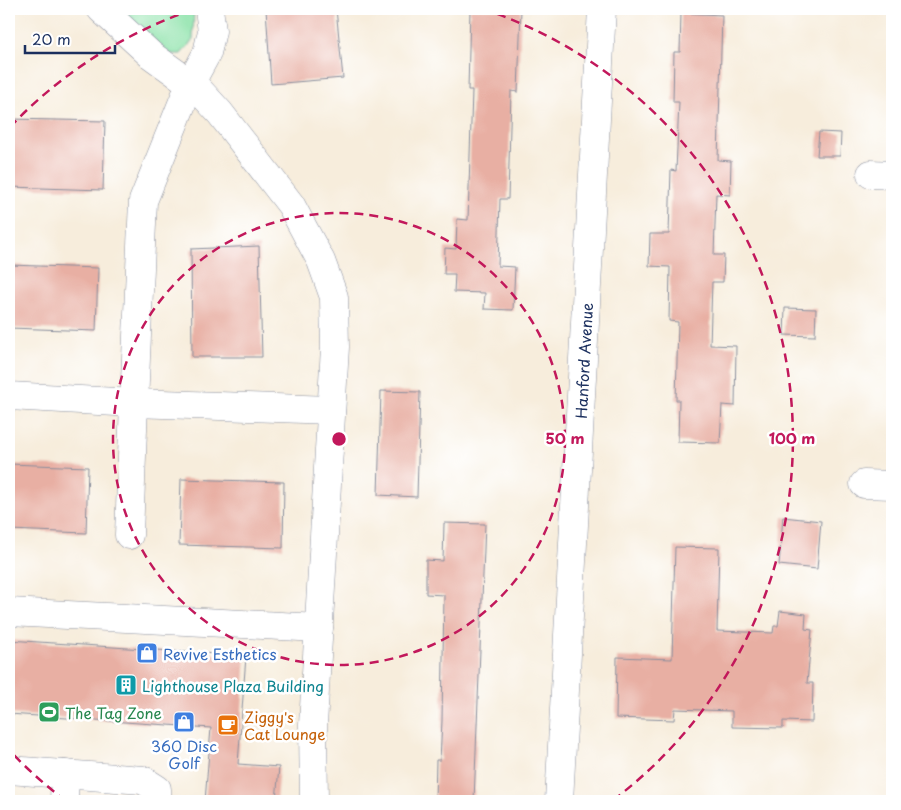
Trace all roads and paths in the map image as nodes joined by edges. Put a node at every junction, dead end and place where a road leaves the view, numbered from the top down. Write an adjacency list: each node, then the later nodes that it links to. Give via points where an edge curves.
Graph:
1 (100, 9): 4 (street, via 151,55)
2 (210, 9): 4 (street, via 211,42)
3 (602, 9): 18 (street, Hanford Avenue)
4 (190, 84): 6 (street, via 143,202); 7 (street, via 220,113 291,205 322,261 334,297)
5 (9, 396): 6 (street)
6 (134, 403): 7 (street); 10 (street)
7 (331, 410): 12 (street)
8 (864, 484): 9 (street)
9 (892, 485)
10 (129, 535)
11 (9, 612): 12 (street)
12 (319, 628): 17 (street, via 313,725)
13 (9, 770): 14 (street)
14 (65, 774): 15 (street); 16 (street, via 143,780 157,789)
15 (64, 801)
16 (157, 801)
17 (314, 801)
18 (558, 801)

